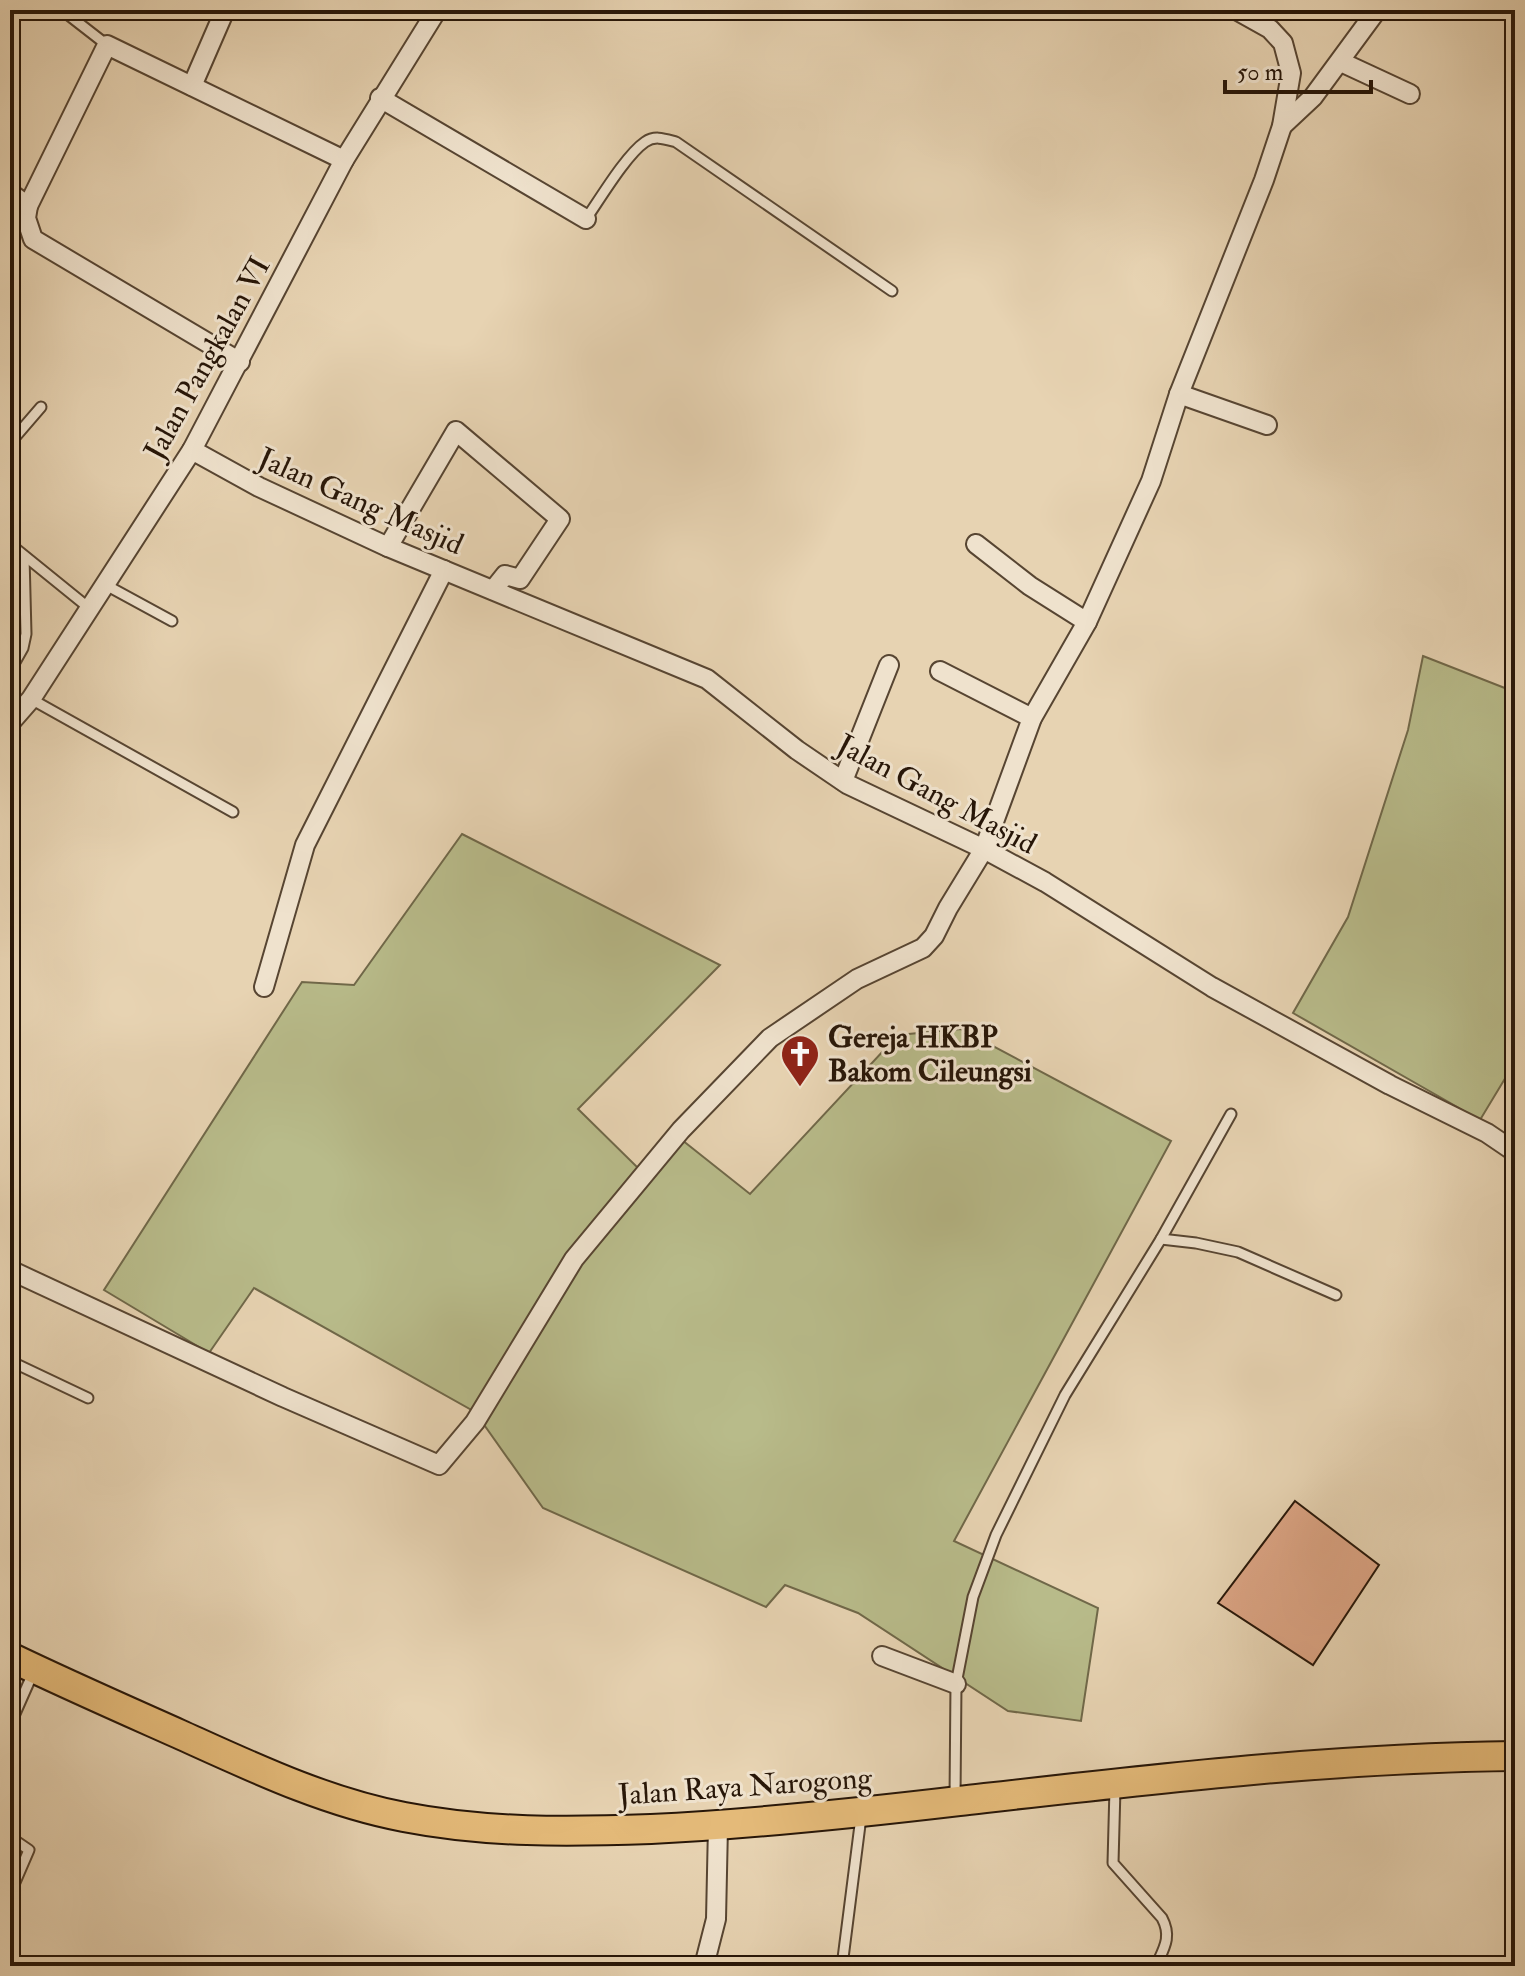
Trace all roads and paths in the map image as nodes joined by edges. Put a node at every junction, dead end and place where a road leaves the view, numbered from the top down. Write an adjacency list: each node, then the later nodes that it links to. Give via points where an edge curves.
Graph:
1 (62, 10): 6 (lane)
2 (225, 10): 8 (street)
3 (437, 10): 10 (street, Jalan Pangkalan VI)
4 (1236, 10): 11 (street, via 1283,43 1291,73)
5 (1377, 10): 7 (street)
6 (107, 45): 8 (street); 14 (street)
7 (1341, 62): 9 (street); 11 (street)
8 (192, 86): 12 (street)
9 (1410, 94)
10 (380, 98): 12 (street, Jalan Pangkalan VI); 15 (street)
11 (1282, 126): 18 (street)
12 (344, 160): 17 (street, Jalan Pangkalan VI)
13 (10, 193): 14 (street)
14 (28, 206): 17 (street, via 33,239)
15 (586, 219): 16 (lane, via 631,157 646,141 659,137 676,142)
16 (892, 291)
17 (240, 362): 22 (street, Jalan Pangkalan VI)
18 (1179, 394): 20 (street); 32 (street, via 1151,481)
19 (41, 407): 21 (lane)
20 (1267, 425)
21 (10, 443)
22 (192, 450): 25 (street, Jalan Gang Masjid); 28 (street, Jalan Pangkalan VI)
23 (10, 544): 26 (lane)
24 (976, 544): 32 (street)
25 (388, 547): 27 (street, Jalan Gang Masjid); 29 (street, via 456,431 560,519 520,579 505,575)
26 (24, 556): 30 (lane); 34 (lane, via 26,634)
27 (444, 570): 29 (street, Jalan Gang Masjid); 42 (street, via 305,845)
28 (104, 584): 30 (street, Jalan Pangkalan VI); 31 (lane)
29 (493, 590): 39 (street, Jalan Gang Masjid, via 707,679)
30 (89, 608): 36 (street, Jalan Pangkalan VI)
31 (172, 621)
32 (1087, 622): 37 (street)
33 (889, 665): 39 (street)
34 (10, 671)
35 (940, 671): 37 (street)
36 (31, 699): 38 (street, Jalan Pangkalan VI); 40 (lane)
37 (1032, 718): 41 (street)
38 (10, 723)
39 (843, 781): 41 (street, Jalan Gang Masjid)
40 (233, 812)
41 (984, 849): 44 (street, Jalan Gang Masjid, via 1212,987); 46 (street, via 923,948 857,979 770,1038 681,1130 574,1259 475,1422 439,1465)
42 (264, 987)
43 (1231, 1114): 45 (lane)
44 (1515, 1152)
45 (1161, 1239): 47 (lane, via 1238,1252); 52 (lane, via 1065,1395 996,1535 973,1597)
46 (10, 1270)
47 (1336, 1295)
48 (10, 1361): 49 (lane)
49 (88, 1398)
50 (882, 1656): 52 (street)
51 (22, 1663): 53 (lane); 58 (main road, Jalan Raya Narogong, via 271,1776 401,1816 555,1833)
52 (956, 1684): 56 (lane)
53 (10, 1725)
54 (1515, 1756): 55 (main road, Jalan Raya Narogong, via 1435,1757)
55 (1115, 1783): 56 (main road, Jalan Raya Narogong); 63 (lane, via 1113,1863 1167,1928 1168,1939)
56 (955, 1802): 57 (main road, Jalan Raya Narogong)
57 (861, 1814): 58 (main road, Jalan Raya Narogong); 62 (lane)
58 (718, 1826): 61 (street, via 716,1919)
59 (10, 1837): 60 (lane, via 29,1850)
60 (10, 1894)
61 (704, 1966)
62 (842, 1966)
63 (1156, 1966)

